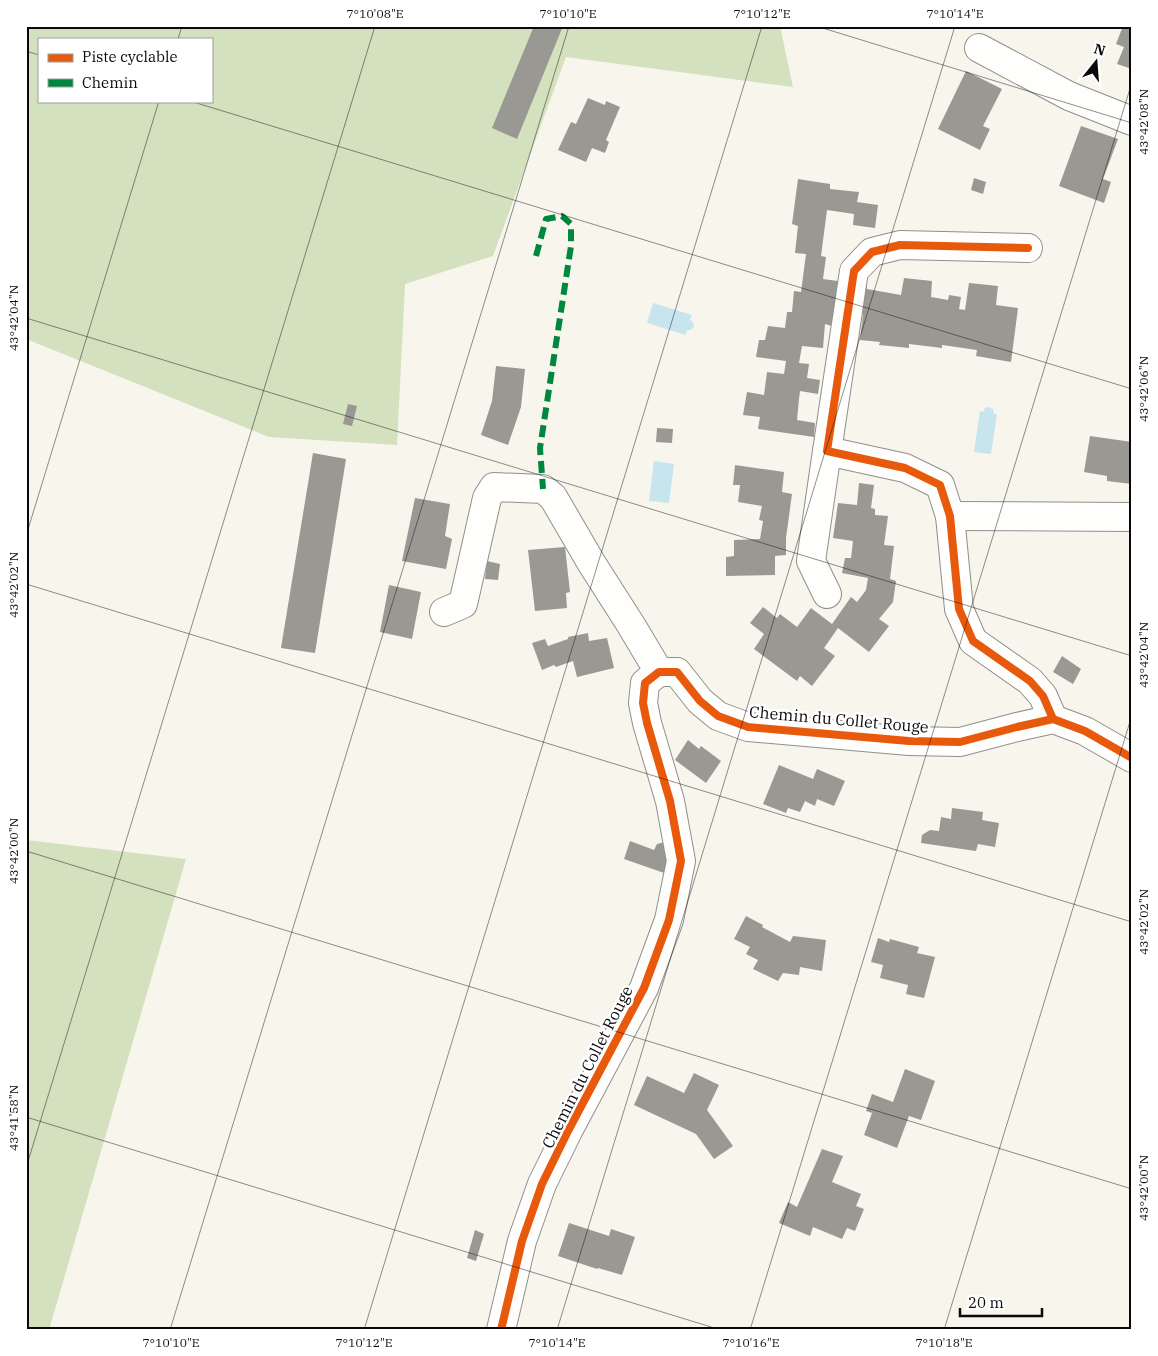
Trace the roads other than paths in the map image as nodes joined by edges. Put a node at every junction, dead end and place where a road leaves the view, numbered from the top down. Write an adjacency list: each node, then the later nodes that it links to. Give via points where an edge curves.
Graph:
1 (979, 48): 2 (street, via 1070,96)
2 (1132, 121)
3 (1028, 248): 4 (street, via 900,245 872,252 854,271)
4 (827, 451): 5 (street, via 905,468 940,485); 7 (street, via 811,561)
5 (950, 516): 6 (street); 10 (street, via 959,609 973,641 1030,681 1044,696)
6 (1132, 517)
7 (827, 594)
8 (444, 612): 9 (street, via 462,604 487,498 494,487 543,489 553,498)
9 (659, 672): 10 (street, Chemin du Collet Rouge, via 677,672 700,701 718,716 748,727 909,741 960,742); 12 (street, Chemin du Collet Rouge, via 645,683 643,702 670,802 681,862 669,920 644,988 542,1184 522,1241)
10 (1053, 720): 11 (street, Chemin du Collet Rouge, via 1085,731)
11 (1132, 758)
12 (501, 1330)

